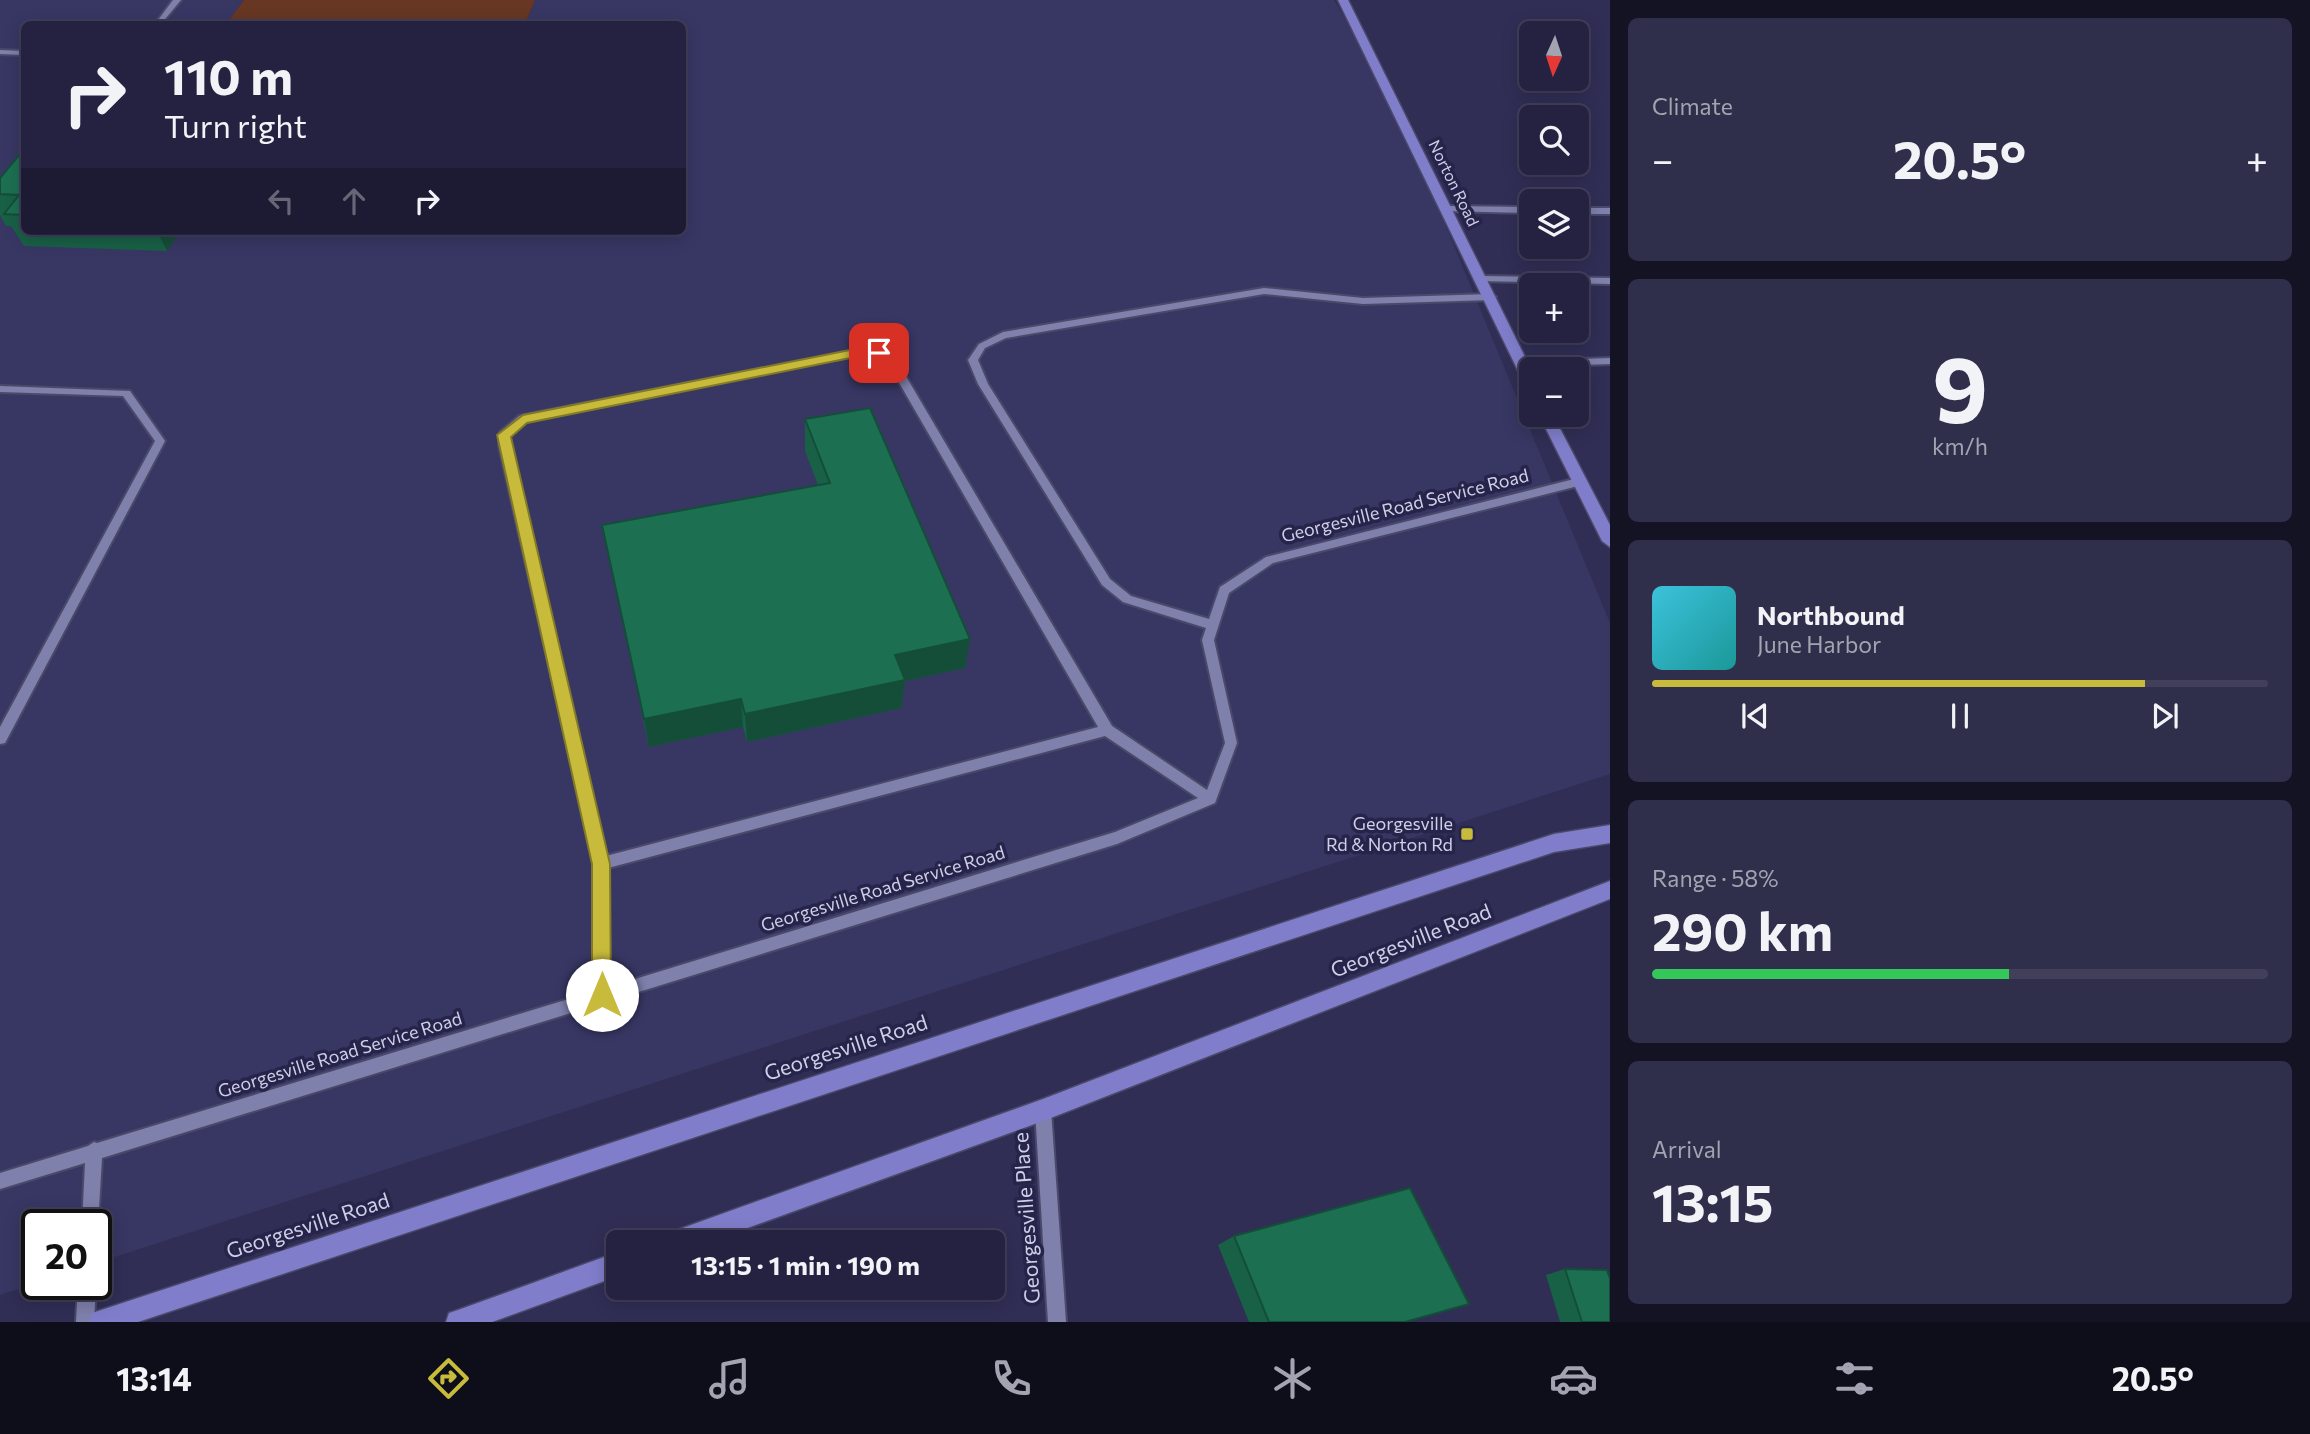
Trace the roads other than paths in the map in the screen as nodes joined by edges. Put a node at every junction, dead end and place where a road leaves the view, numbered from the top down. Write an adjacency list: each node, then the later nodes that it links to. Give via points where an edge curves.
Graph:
1 (177, 0): 3 (street)
2 (1343, 0): 6 (main road, Norton Road)
3 (160, 21)
4 (0, 52): 5 (street)
5 (21, 52)
6 (1448, 209): 7 (street); 10 (main road, Norton Road)
7 (1519, 210)
8 (1589, 211): 9 (street)
9 (1610, 211)
10 (1483, 279): 11 (street); 12 (main road, Norton Road)
11 (1610, 281)
12 (1491, 297): 13 (main road, Norton Road); 20 (street, via 1363,301 1264,291 1003,335 982,346 973,360 983,384 1106,582 1127,599)
13 (1519, 358)
14 (1610, 361): 15 (lane)
15 (1589, 362)
16 (0, 389): 22 (street, via 126,393 160,441)
17 (1552, 427): 18 (main road)
18 (1578, 482): 19 (main road); 20 (street, Georgesville Road Service Road, via 1270,560 1224,590)
19 (1610, 541)
20 (1213, 625): 23 (street, Georgesville Road Service Road, via 1208,640 1231,743)
21 (1107, 730): 23 (street); 25 (street); 25 (street, via 890,358 867,352 850,354 523,419 504,435 504,446)
22 (0, 739)
23 (1210, 799): 27 (street, Georgesville Road Service Road, via 1117,838)
24 (1610, 834): 36 (main road, Georgesville Road, via 1554,843)
25 (601, 864): 27 (street)
26 (1610, 890): 28 (main road, Georgesville Road)
27 (602, 995): 29 (street, Georgesville Road Service Road)
28 (1043, 1110): 32 (main road, Georgesville Road); 38 (street, Georgesville Place)
29 (94, 1150): 30 (street, Georgesville Road Service Road); 31 (street)
30 (0, 1181)
31 (91, 1209)
32 (710, 1230)
33 (606, 1268): 37 (main road)
34 (86, 1300): 35 (street)
35 (85, 1322)
36 (101, 1322)
37 (458, 1322)
38 (1057, 1322)

